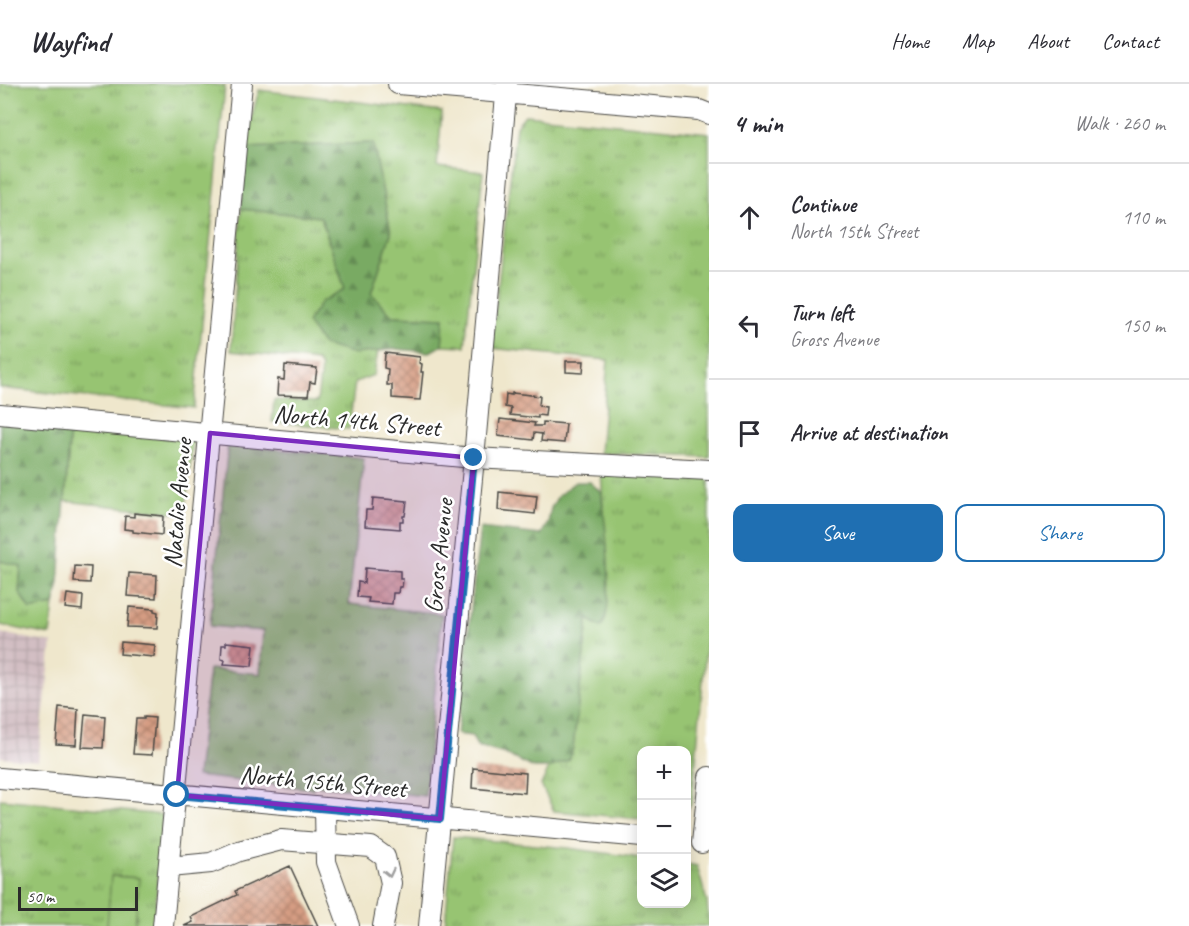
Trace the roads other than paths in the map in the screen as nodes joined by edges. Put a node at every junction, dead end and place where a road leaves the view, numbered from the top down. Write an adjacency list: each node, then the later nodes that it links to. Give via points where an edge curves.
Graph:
1 (242, 84): 6 (street, Natalie Avenue)
2 (398, 84): 3 (street)
3 (507, 89): 4 (street); 7 (street, Gross Avenue)
4 (709, 114)
5 (0, 414): 6 (street, North 14th Street)
6 (210, 433): 7 (street, North 14th Street); 11 (street, Natalie Avenue)
7 (474, 458): 8 (street, North 14th Street); 13 (street, Gross Avenue)
8 (709, 470)
9 (709, 777): 16 (street)
10 (0, 778): 11 (street, North 15th Street)
11 (177, 795): 12 (street, North 15th Street); 17 (street, Natalie Avenue)
12 (325, 809): 13 (street, North 15th Street); 15 (street)
13 (440, 819): 14 (street, North 15th Street); 21 (street, Gross Avenue)
14 (637, 837)
15 (326, 842): 17 (street, via 281,840 211,863); 19 (street, via 326,862); 20 (street, one-way to 20, via 371,847 385,857 391,883)
16 (699, 842)
17 (169, 867): 18 (street, Natalie Avenue)
18 (164, 926)
19 (349, 926)
20 (383, 926)
21 (429, 926)

